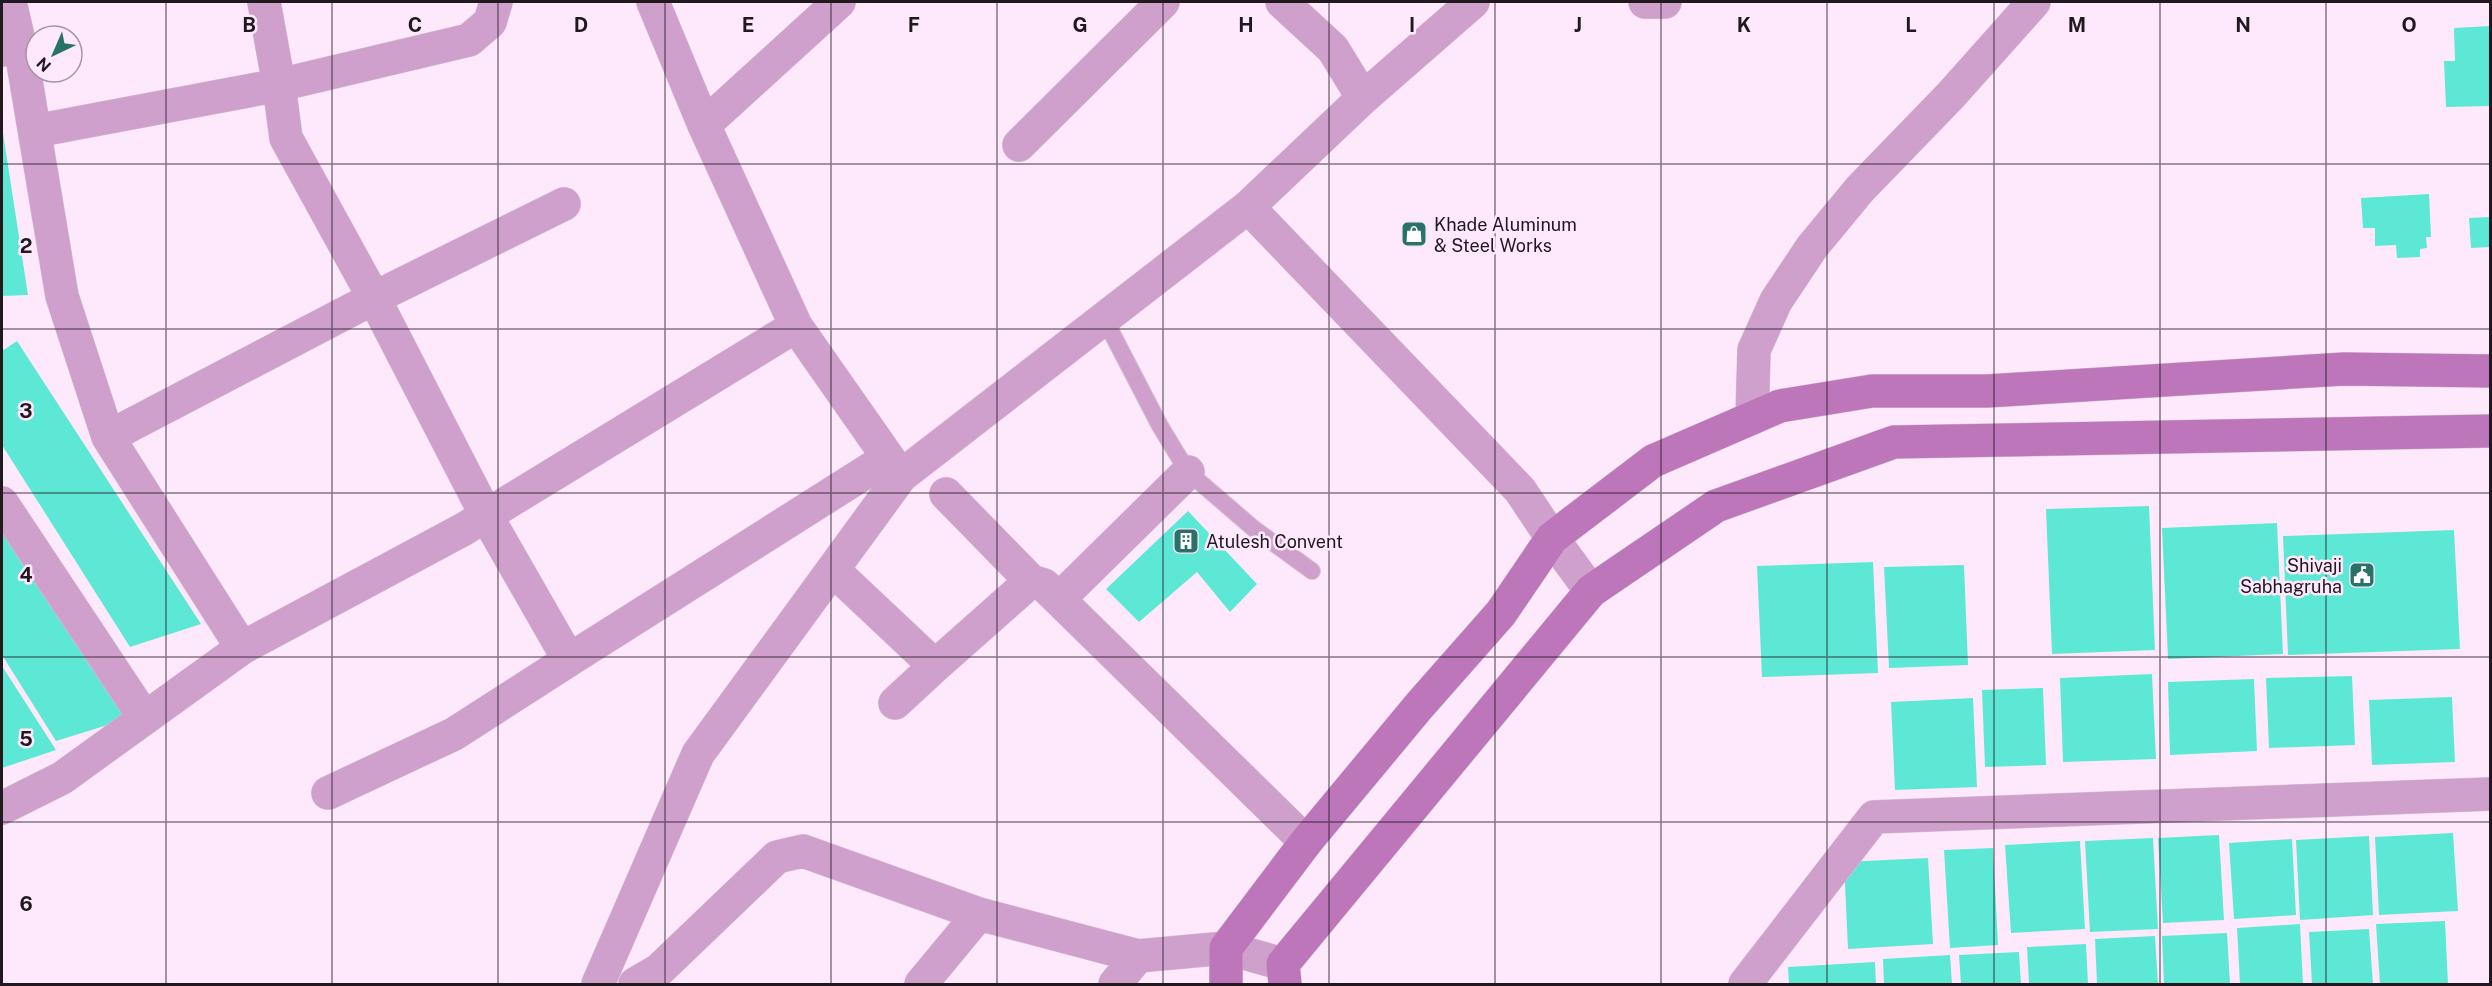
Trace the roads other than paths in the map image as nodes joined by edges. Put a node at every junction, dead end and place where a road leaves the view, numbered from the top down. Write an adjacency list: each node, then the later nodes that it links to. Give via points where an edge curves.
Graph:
1 (10, 2): 12 (street)
2 (264, 2): 13 (street)
3 (496, 2): 13 (street, via 490,22 469,40)
4 (653, 2): 15 (street)
5 (839, 2): 15 (street)
6 (1163, 2): 17 (street)
7 (1282, 2): 14 (street, via 1333,49)
8 (1473, 2): 14 (street)
9 (1645, 2): 10 (street)
10 (1665, 2)
11 (2034, 2): 24 (street, via 1860,189 1812,247 1776,301 1754,350)
12 (11, 47): 16 (street)
13 (279, 85): 16 (street); 20 (street, via 286,138)
14 (1363, 98): 19 (street)
15 (704, 125): 22 (street)
16 (34, 131): 26 (street, via 62,296)
17 (1019, 145)
18 (564, 204): 20 (street)
19 (1248, 207): 21 (street); 32 (street, via 1520,490)
20 (374, 298): 26 (street); 31 (street)
21 (1104, 318): 27 (street); 28 (lane)
22 (795, 327): 27 (street); 31 (street)
23 (2490, 371): 24 (main road, via 2344,369 1986,392 1872,391 1780,406)
24 (1752, 418): 32 (main road, via 1653,461)
25 (2490, 431): 36 (main road, via 1894,442 1716,506)
26 (108, 437): 38 (street)
27 (895, 467): 33 (street); 39 (street)
28 (1188, 472): 34 (lane, via 1253,528); 37 (street)
29 (946, 494): 35 (street)
30 (2, 503): 42 (street)
31 (486, 515): 38 (street); 39 (street)
32 (1552, 538): 36 (street); 46 (main road, via 1501,613)
33 (833, 570): 40 (street); 51 (street, via 698,754)
34 (1312, 571)
35 (1031, 581): 37 (street, via 1044,585); 40 (street)
36 (1591, 591): 50 (main road)
37 (1059, 599): 46 (street)
38 (242, 648): 42 (street)
39 (569, 660): 43 (street, via 454,734)
40 (935, 666): 41 (street)
41 (895, 703)
42 (144, 717): 45 (street, via 62,778)
43 (328, 793)
44 (2490, 794): 56 (street, via 1874,817)
45 (2, 808)
46 (1306, 842): 48 (main road)
47 (980, 914): 49 (street); 52 (street, via 803,852 777,857 659,969); 53 (street)
48 (1226, 948): 49 (street); 50 (street); 55 (main road)
49 (1138, 956): 54 (street)
50 (1284, 974)
51 (598, 984)
52 (635, 984)
53 (921, 984)
54 (1115, 984)
55 (1226, 984)
56 (1744, 984)

